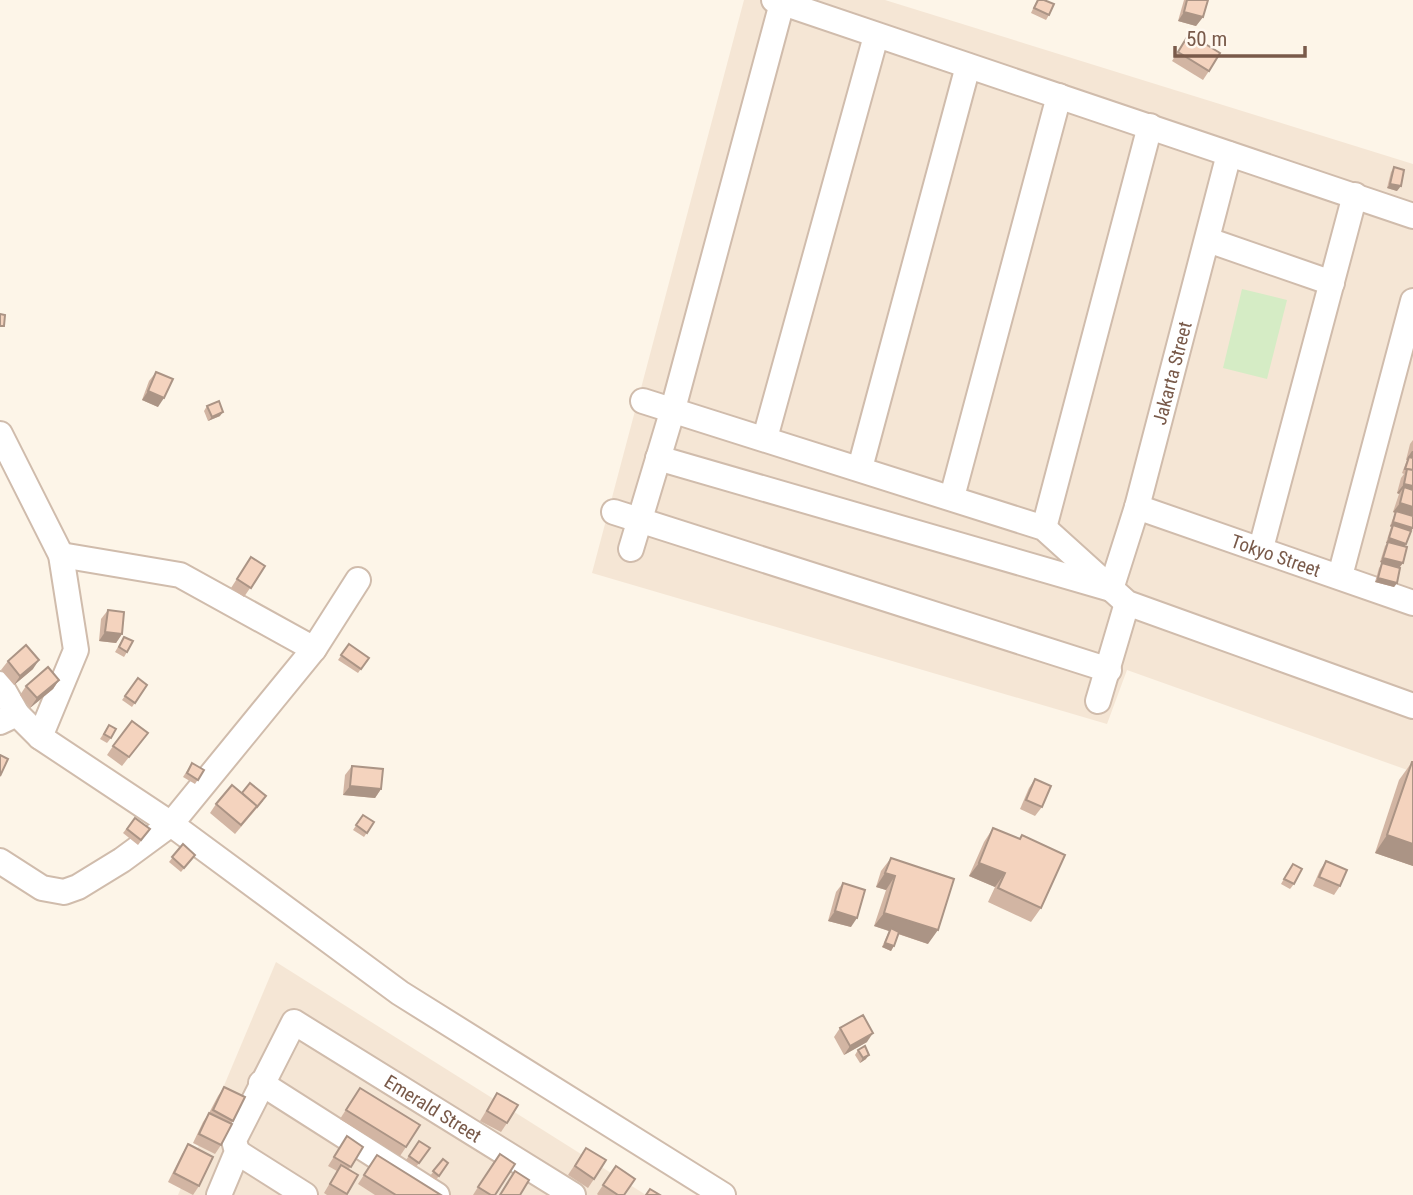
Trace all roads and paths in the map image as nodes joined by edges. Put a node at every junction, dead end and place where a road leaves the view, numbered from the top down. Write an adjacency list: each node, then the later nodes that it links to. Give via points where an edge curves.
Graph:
1 (778, 1): 2 (street); 13 (street)
2 (876, 36): 3 (street); 15 (street)
3 (968, 66): 4 (street); 17 (street)
4 (1059, 96): 5 (street); 18 (street)
5 (1150, 126): 6 (street); 22 (street)
6 (1229, 154): 7 (street); 9 (street, Jakarta Street)
7 (1355, 195): 8 (street); 10 (street)
8 (1413, 216)
9 (1208, 240): 10 (street); 19 (street, Jakarta Street)
10 (1332, 283): 23 (street)
11 (1413, 302): 26 (street)
12 (643, 401): 13 (street)
13 (673, 409): 15 (street); 16 (street)
14 (0, 434): 25 (street)
15 (765, 438): 17 (street)
16 (658, 458): 21 (street); 28 (street)
17 (859, 468): 18 (street)
18 (952, 496): 22 (street)
19 (1137, 507): 23 (street, Tokyo Street); 28 (street, Jakarta Street)
20 (614, 512): 21 (street)
21 (639, 521): 24 (street); 31 (street)
22 (1044, 528): 28 (street)
23 (1261, 548): 26 (street, Tokyo Street)
24 (631, 549)
25 (61, 555): 30 (street, via 180,575); 36 (street, via 76,650)
26 (1340, 576): 29 (street, Tokyo Street)
27 (358, 580): 30 (street)
28 (1119, 596): 31 (street, Jakarta Street); 34 (street)
29 (1413, 603)
30 (314, 649): 37 (street)
31 (1109, 670): 33 (street, Jakarta Street)
32 (0, 684): 35 (street)
33 (1098, 701)
34 (1413, 706)
35 (8, 718): 36 (street)
36 (40, 737): 37 (street)
37 (172, 824): 38 (street, via 64,892 42,888); 45 (street, via 400,993)
38 (0, 861)
39 (261, 1083): 40 (street, via 234,1140); 43 (street); 44 (street, Emerald Street, via 294,1022)
40 (237, 1152): 41 (street); 42 (street)
41 (219, 1195)
42 (305, 1195)
43 (438, 1195)
44 (573, 1195)
45 (723, 1195)

